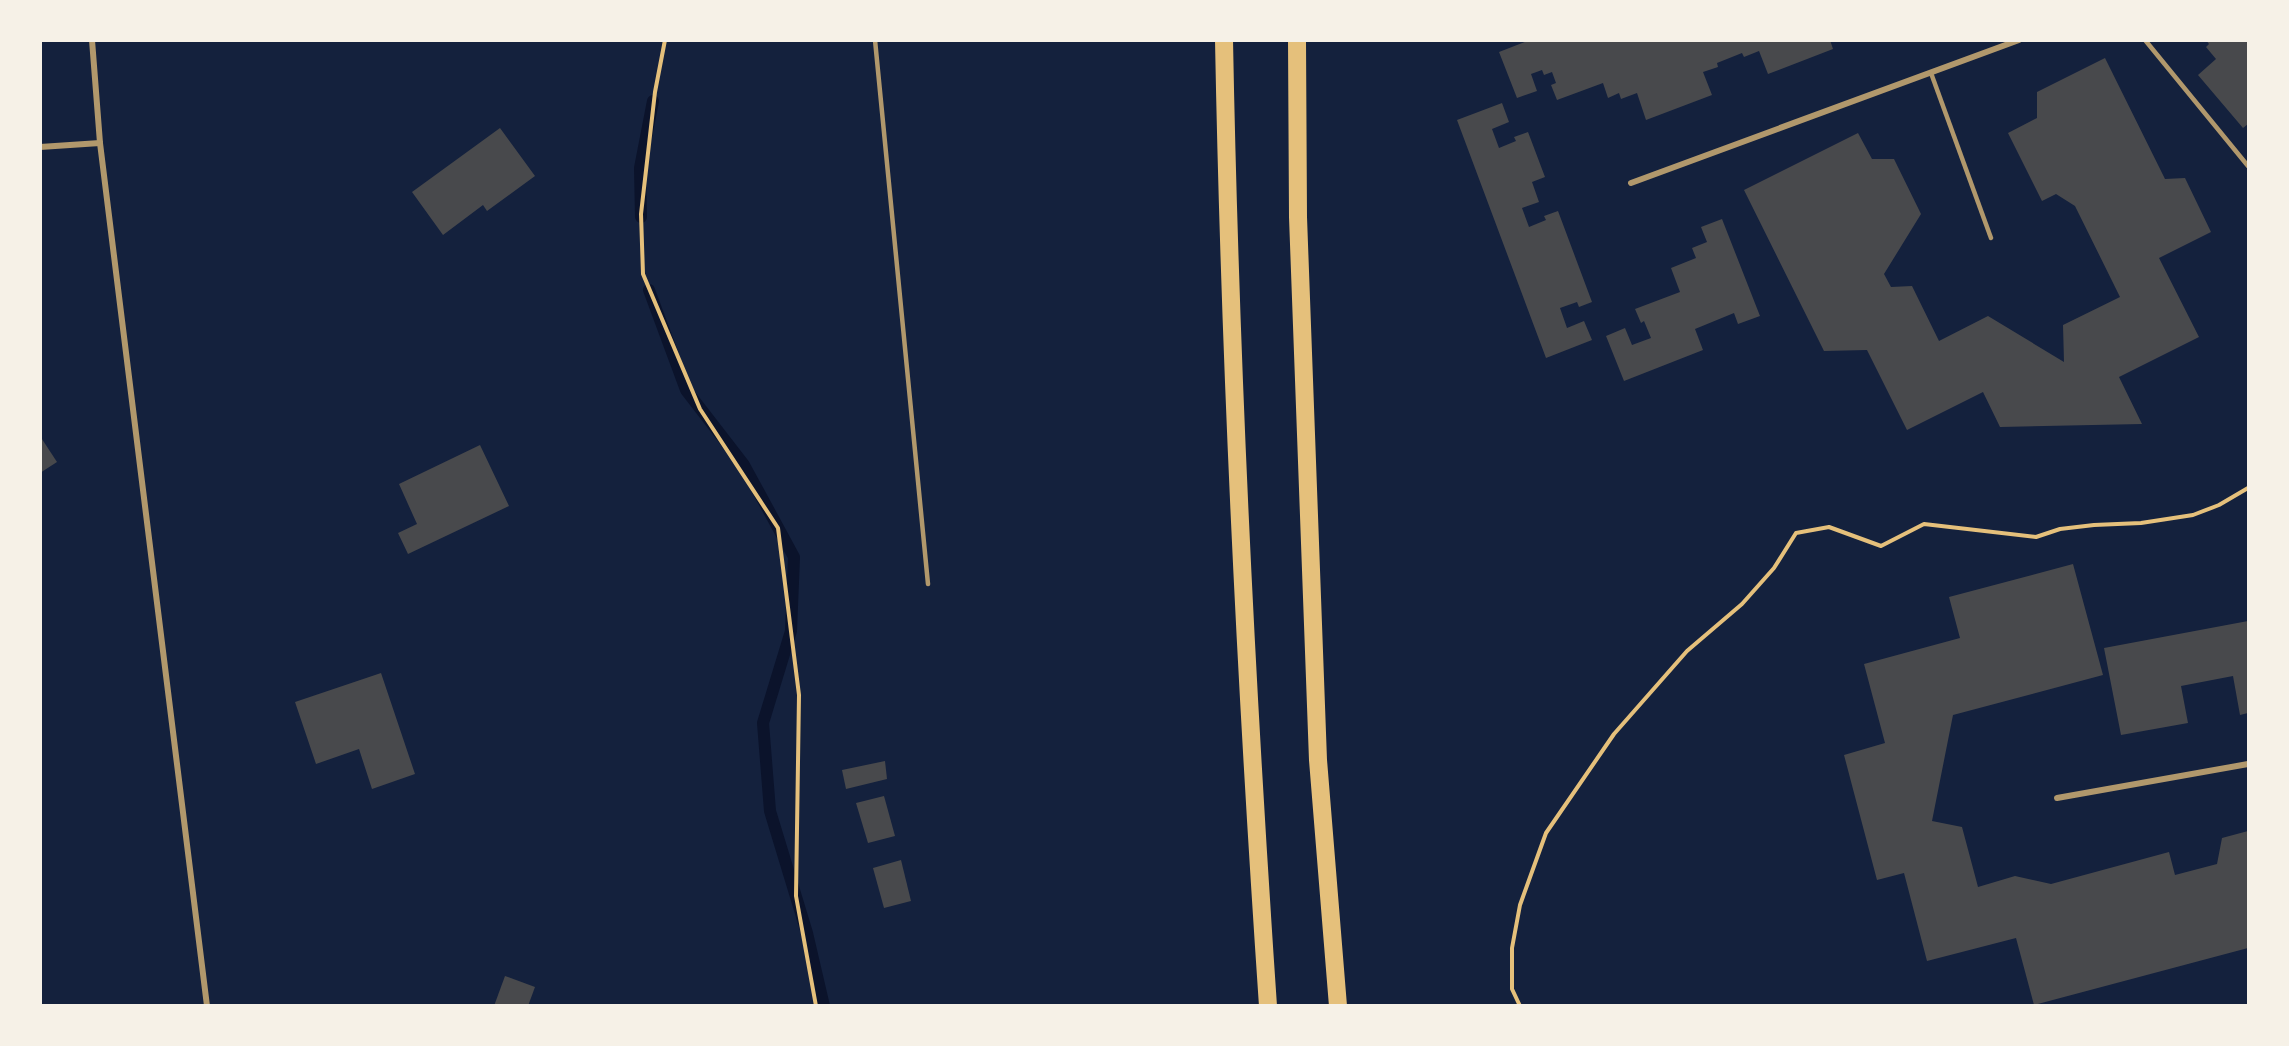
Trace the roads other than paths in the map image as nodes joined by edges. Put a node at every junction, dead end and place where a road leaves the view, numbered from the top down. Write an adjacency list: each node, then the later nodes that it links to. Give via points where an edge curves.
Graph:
1 (92, 40): 8 (street)
2 (875, 40): 13 (lane)
3 (1224, 40): 17 (highway, via 1227,218 1251,752)
4 (1297, 40): 18 (highway, via 1298,217 1318,760)
5 (2019, 40): 7 (street)
6 (2145, 40): 10 (lane)
7 (1931, 73): 11 (street); 12 (lane)
8 (100, 143): 9 (street); 16 (street)
9 (40, 147)
10 (2248, 166)
11 (1631, 183)
12 (1991, 238)
13 (928, 584)
14 (2248, 764): 15 (street)
15 (2057, 798)
16 (207, 1005)
17 (1268, 1005)
18 (1338, 1005)

